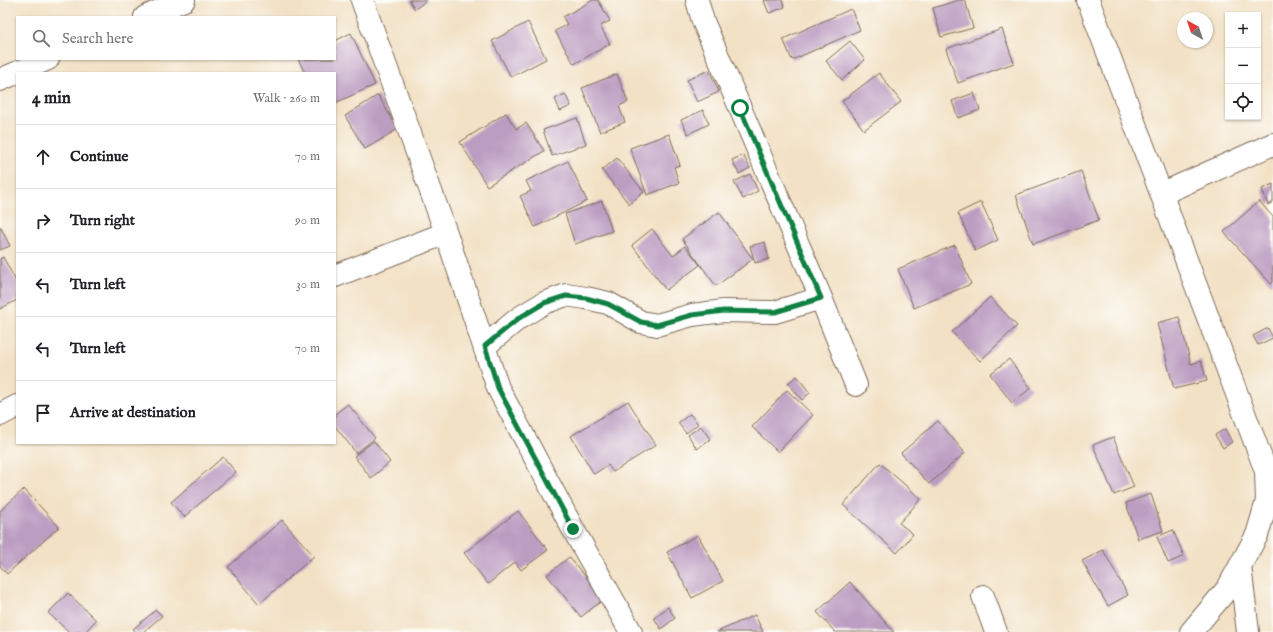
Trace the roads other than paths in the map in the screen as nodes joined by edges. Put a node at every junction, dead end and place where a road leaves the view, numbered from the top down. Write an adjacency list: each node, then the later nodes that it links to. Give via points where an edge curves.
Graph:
1 (184, 0): 5 (street)
2 (362, 0): 12 (street)
3 (697, 0): 14 (street, via 706,28)
4 (1088, 0): 11 (street)
5 (147, 16)
6 (46, 60): 7 (street)
7 (18, 72)
8 (16, 73): 9 (street)
9 (0, 80)
10 (1273, 144): 11 (street)
11 (1161, 194): 19 (street, via 1266,471)
12 (446, 233): 13 (street); 15 (street)
13 (336, 276)
14 (821, 298): 15 (street, via 775,312 724,311 692,315 657,325 641,322 608,304 566,296 544,303 519,318); 16 (street)
15 (485, 346): 22 (street, via 498,388)
16 (856, 385)
17 (16, 407): 18 (street)
18 (0, 415)
19 (1270, 489): 20 (street, via 1257,534)
20 (1240, 566): 24 (street, via 1228,588); 25 (street)
21 (982, 596): 23 (street)
22 (630, 632)
23 (996, 632)
24 (1191, 632)
25 (1248, 632)

